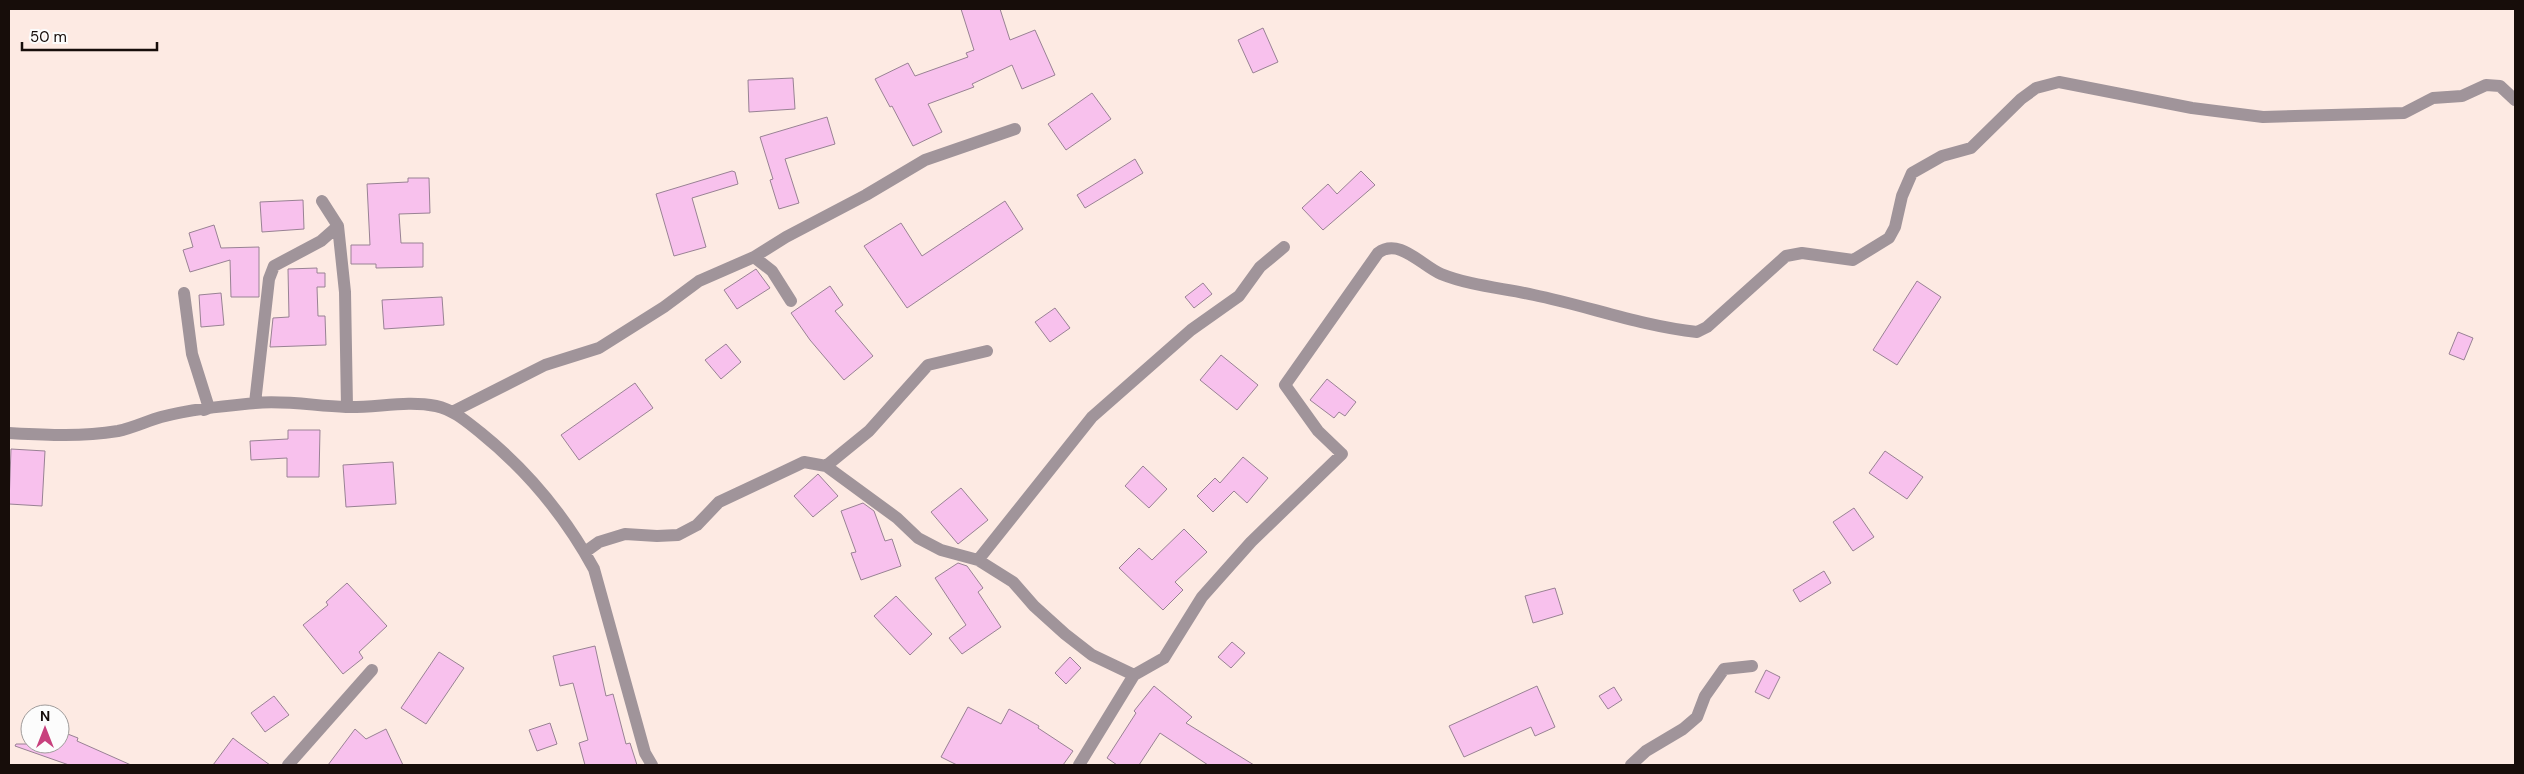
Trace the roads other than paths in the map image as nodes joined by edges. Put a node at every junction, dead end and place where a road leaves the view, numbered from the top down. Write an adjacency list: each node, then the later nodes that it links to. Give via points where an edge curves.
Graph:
1 (2515, 100): 20 (street, via 2500,86 2486,85 2462,96 2433,98 2404,113 2263,118 2059,82 2036,88 1971,148 1942,156 1912,173 1889,238 1853,260 1802,253 1786,256 1707,327 1697,332 1489,287 1441,274 1396,247 1385,248 1378,253 1285,385 1318,431 1342,454 1251,542 1202,597 1164,658)
2 (1015, 129): 6 (street, via 925,160)
3 (322, 201): 4 (street)
4 (338, 226): 10 (street, via 321,241 274,266 269,279); 11 (street, via 345,292)
5 (1284, 247): 17 (street, via 1260,267 1238,296 1191,330 1092,417)
6 (754, 257): 8 (street, via 772,271); 13 (street, via 699,281 599,348 545,365)
7 (184, 293): 12 (street, via 192,354 209,408)
8 (791, 301)
9 (987, 351): 15 (street, via 928,365 869,431)
10 (255, 403): 11 (street, via 282,401); 12 (street)
11 (347, 407): 13 (street, via 390,403 435,406)
12 (204, 410): 14 (street, via 163,416 121,430 73,436)
13 (452, 412): 16 (street, via 508,455 540,490)
14 (9, 434)
15 (826, 466): 16 (street, via 804,462 720,502 697,525 678,535 625,534 599,542); 17 (street, via 897,518 918,538 941,550)
16 (585, 552): 22 (street, via 594,569 645,753)
17 (978, 560): 20 (street, via 1013,582 1034,606 1092,655)
18 (1752, 666): 24 (street, via 1724,669 1705,696 1697,717)
19 (372, 670): 21 (street)
20 (1134, 675): 23 (street)
21 (288, 765)
22 (652, 765)
23 (1079, 765)
24 (1631, 765)

